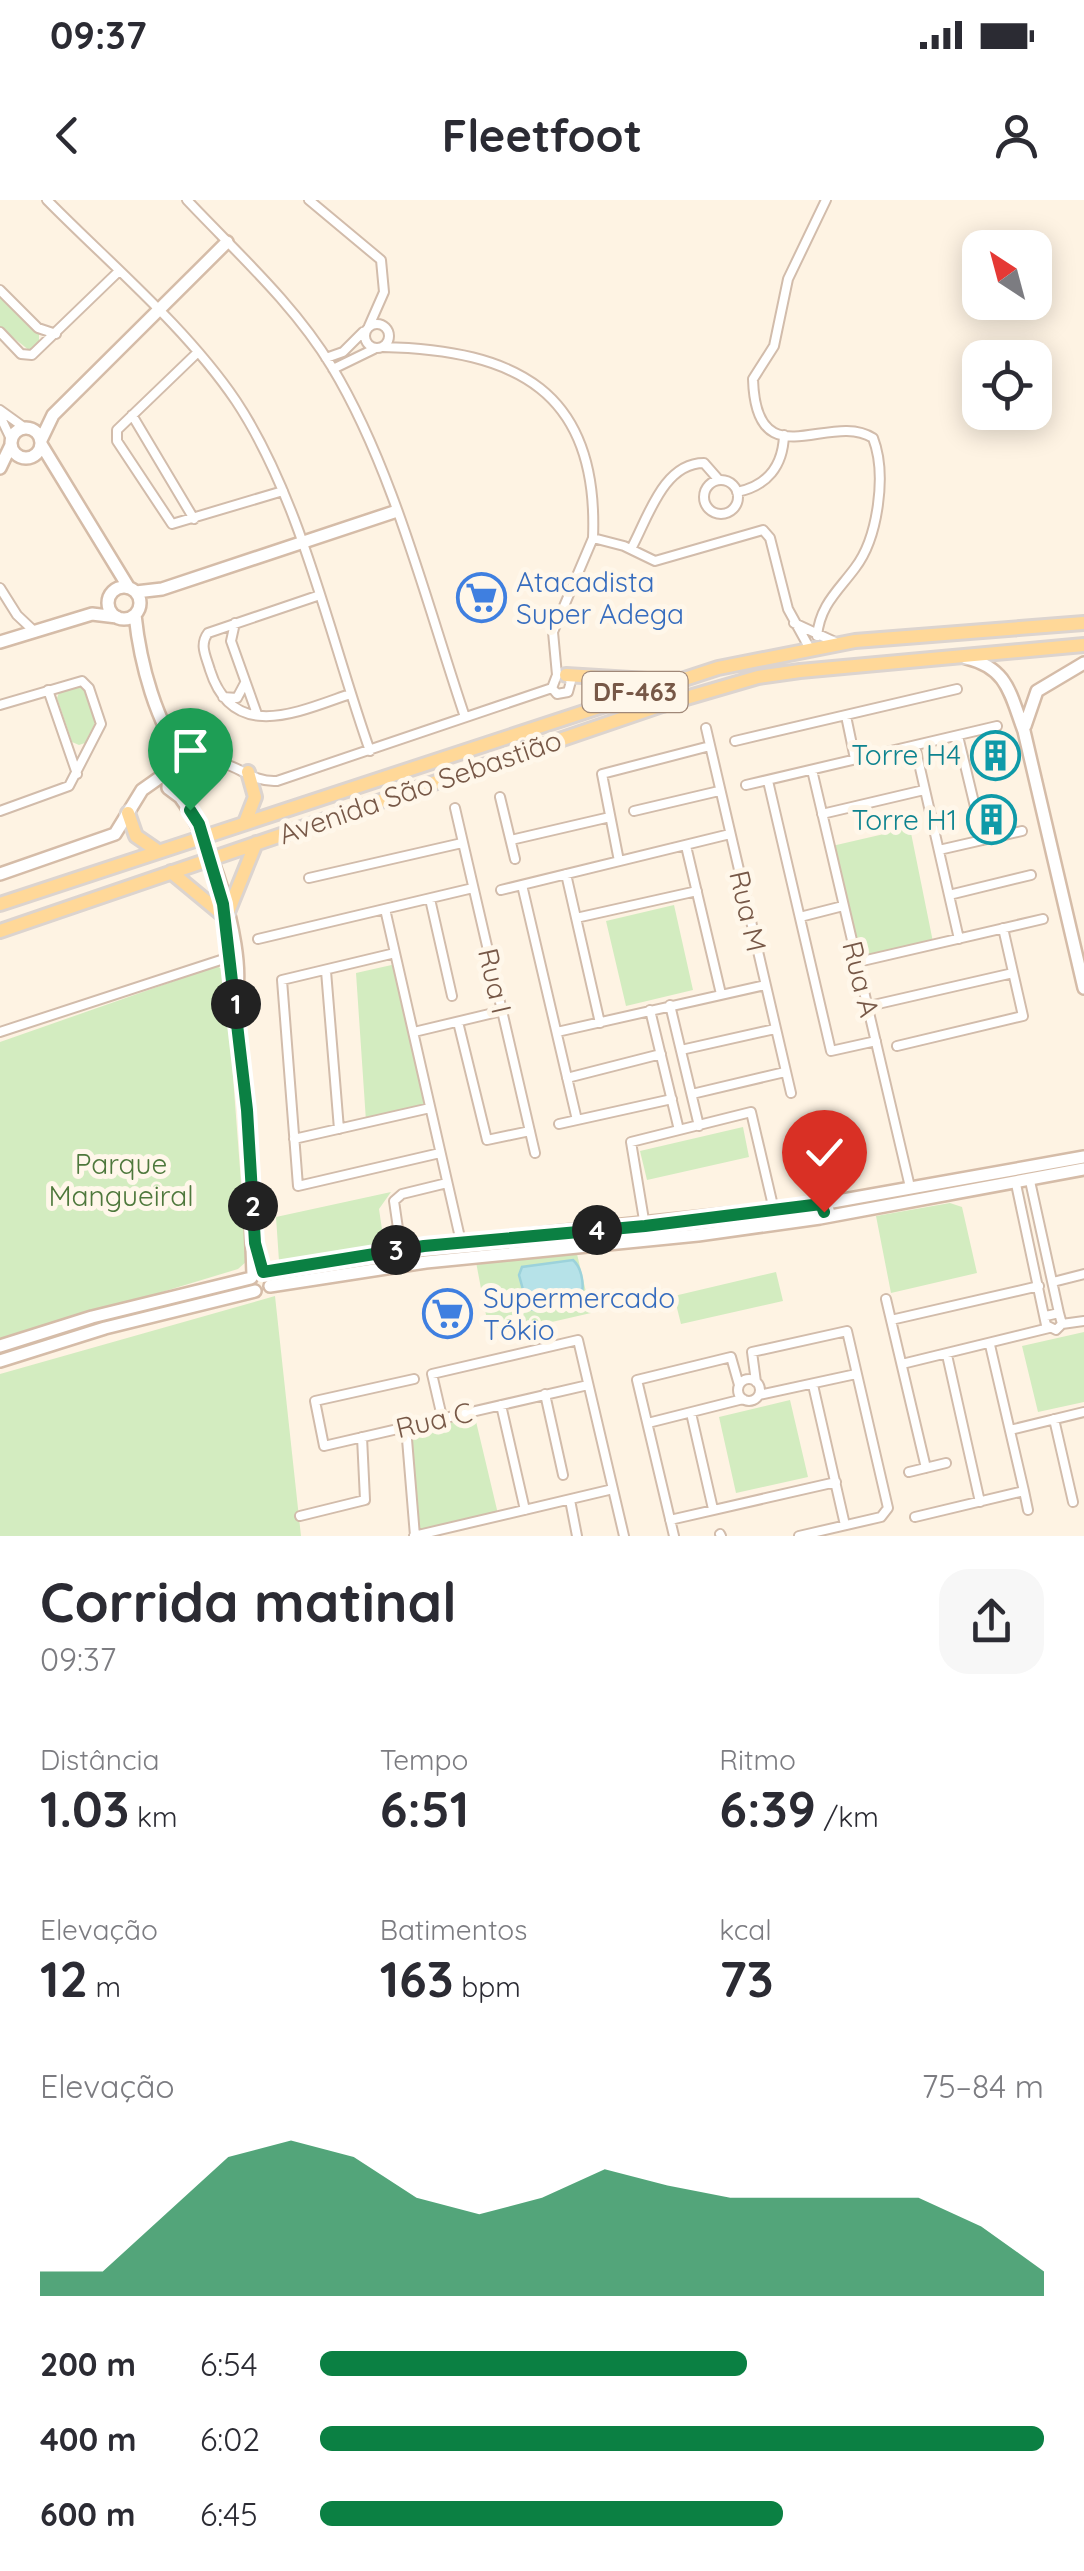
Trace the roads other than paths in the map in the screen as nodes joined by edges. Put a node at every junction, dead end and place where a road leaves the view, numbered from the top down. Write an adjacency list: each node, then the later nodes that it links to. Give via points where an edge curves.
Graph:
1 (47, 200): 6 (street)
2 (187, 200): 5 (street)
3 (309, 200): 8 (street, via 381,260 386,277)
4 (826, 200): 25 (street, via 788,279 774,346 753,379 760,420)
5 (227, 242): 9 (street); 19 (street)
6 (118, 272): 9 (street); 14 (street)
7 (0, 290): 10 (street)
8 (380, 308): 11 (street); 12 (street)
9 (156, 310): 18 (street); 23 (street)
10 (38, 328): 14 (street); 15 (street)
11 (368, 328): 12 (street); 17 (street, via 366,342); 19 (street)
12 (386, 330): 16 (street); 17 (street)
13 (0, 332): 15 (street, via 24,355)
14 (56, 334): 15 (street)
15 (41, 347)
16 (406, 347): 17 (street); 36 (street, via 506,367 549,394 572,425 588,464)
17 (379, 348): 20 (street)
18 (198, 352): 22 (street); 32 (street, via 237,403)
19 (326, 358): 20 (street)
20 (333, 369): 34 (street, via 374,451)
21 (0, 413): 24 (street); 26 (street)
22 (132, 415): 35 (street); 35 (street, via 116,430 116,441 166,521)
23 (53, 416): 24 (street); 27 (street)
24 (27, 428): 26 (street); 27 (street)
25 (784, 435): 33 (street, via 784,450 769,477); 54 (street, via 803,439 848,428 874,438 878,450 867,550 830,596)
26 (11, 442): 28 (street, via 15,454); 29 (street)
27 (41, 442): 28 (street); 30 (street)
28 (28, 458): 30 (street)
29 (0, 468)
30 (56, 473): 39 (street)
31 (718, 479): 33 (street); 33 (street, via 704,496 710,510 732,511); 38 (street, via 704,463 680,468)
32 (283, 490): 35 (street); 37 (street)
33 (737, 492)
34 (394, 512): 37 (street); 71 (street)
35 (194, 518)
36 (593, 538): 38 (street); 59 (street, via 553,632)
37 (302, 543): 41 (street); 44 (street)
38 (632, 549): 48 (street, via 655,561 764,530)
39 (111, 565): 42 (street); 43 (street)
40 (0, 588): 45 (street)
41 (162, 589): 42 (street); 46 (street)
42 (132, 590): 43 (street); 46 (street)
43 (112, 592): 46 (street, via 108,605)
44 (317, 596): 47 (street); 66 (street)
45 (17, 615): 51 (street); 52 (street)
46 (128, 615): 51 (street, via 92,614); 76 (street)
47 (235, 623): 50 (street); 53 (street)
48 (794, 623): 54 (street); 54 (street)
49 (1084, 624): 54 (main road, Avenida São Sebastião / DF-463)
50 (218, 629): 53 (street); 67 (street, via 203,645)
51 (35, 632): 52 (street)
52 (5, 641)
53 (232, 641): 61 (street)
54 (813, 642): 58 (main road); 60 (main road, via 801,664); 62 (main road, Avenida São Sebastião / DF-463)
55 (1084, 645): 56 (main road, Avenida São Sebastião / DF-463)
56 (958, 656): 58 (main road, Avenida São Sebastião / DF-463); 74 (street, via 1003,676)
57 (1084, 663): 74 (street, via 1037,692)
58 (836, 666): 60 (main road, Avenida São Sebastião / DF-463)
59 (562, 675): 62 (main road); 63 (street); 63 (street, via 572,686 568,692)
60 (758, 677): 111 (main road, Avenida São Sebastião / DF-463)
61 (245, 680): 67 (street, via 237,698); 69 (street)
62 (666, 682): 105 (main road, Avenida São Sebastião / DF-463)
63 (552, 688): 71 (street)
64 (48, 690): 68 (street); 80 (street); 81 (street, via 86,683 101,724)
65 (957, 690): 70 (street)
66 (350, 694): 69 (street, via 277,719); 82 (street)
67 (219, 696): 69 (street)
68 (0, 705)
69 (257, 714)
70 (846, 716): 77 (street); 83 (street)
71 (465, 717): 82 (street)
72 (997, 726): 75 (street)
73 (706, 728): 78 (street, Rua M)
74 (1024, 731): 147 (street)
75 (958, 736): 79 (street); 110 (street)
76 (170, 739): 84 (street); 86 (street)
77 (736, 741)
78 (710, 746): 95 (street, Rua M); 104 (street, via 600,776)
79 (915, 746): 83 (street); 96 (street)
80 (68, 749): 81 (street); 89 (street)
81 (90, 750): 89 (street)
82 (370, 751): 88 (street, via 277,781)
83 (855, 760): 87 (street)
84 (188, 763): 85 (street); 86 (street); 91 (street)
85 (230, 763): 88 (street); 91 (street, via 215,766)
86 (170, 769): 93 (street); 94 (street)
87 (812, 770): 90 (street); 103 (street, Rua A)
88 (248, 772): 105 (main road, via 255,797)
89 (77, 774): 100 (street, via 64,789)
90 (768, 780): 92 (street); 134 (street)
91 (200, 783): 97 (street); 106 (street)
92 (746, 785)
93 (168, 788): 94 (street); 97 (street)
94 (142, 790): 102 (street)
95 (720, 790): 101 (street); 108 (street, Rua M)
96 (924, 790): 103 (street); 115 (street)
97 (180, 796): 106 (street)
98 (500, 797): 109 (street)
99 (455, 808): 112 (street, Rua I)
100 (0, 811)
101 (634, 811)
102 (128, 813): 114 (main road, via 136,836); 120 (street, via 108,838)
103 (822, 814): 131 (street, Rua A)
104 (610, 817): 109 (street); 118 (street)
105 (246, 820): 106 (main road, Avenida São Sebastião / DF-463)
106 (200, 829): 114 (main road, Avenida São Sebastião / DF-463); 116 (street)
107 (1022, 830): 110 (street)
108 (730, 834): 113 (street); 146 (street, Rua M)
109 (511, 840): 117 (street)
110 (983, 840): 115 (street)
111 (256, 843): 116 (main road, Avenida São Sebastião / DF-463); 132 (main road)
112 (462, 843): 123 (street); 125 (street, Rua I)
113 (686, 846): 118 (street); 127 (street)
114 (155, 850): 130 (main road, Avenida São Sebastião / DF-463)
115 (939, 850): 128 (street)
116 (211, 859): 119 (main road, Avenida São Sebastião / DF-463); 132 (street)
117 (515, 860)
118 (619, 860): 121 (street)
119 (172, 872): 132 (main road); 138 (main road, Avenida São Sebastião / DF-463)
120 (0, 874)
121 (566, 874): 124 (street); 135 (street)
122 (1031, 875): 128 (street)
123 (310, 878)
124 (522, 885): 126 (street); 161 (street)
125 (473, 888): 129 (street); 153 (street, Rua I)
126 (501, 890)
127 (697, 890): 135 (street); 148 (street)
128 (948, 895): 139 (street)
129 (430, 899): 133 (street); 149 (street)
130 (0, 904)
131 (843, 906): 134 (street); 143 (street, Rua A)
132 (225, 910): 142 (street)
133 (385, 910): 140 (street); 141 (street)
134 (800, 917): 162 (street, via 831,1051)
135 (576, 918): 156 (street)
136 (1042, 919): 137 (street)
137 (1003, 928): 139 (street); 145 (street)
138 (0, 931)
139 (958, 938): 143 (street)
140 (258, 939)
141 (395, 953): 144 (street); 160 (street)
142 (232, 957): 159 (street); 205 (street)
143 (858, 962): 151 (street, Rua A)
144 (326, 970): 175 (street); 178 (street, via 282,980)
145 (1012, 973): 151 (street); 163 (street, via 1024,1016)
146 (765, 985): 148 (street); 158 (street, Rua M)
147 (1084, 988)
148 (721, 994): 150 (street)
149 (452, 996)
150 (670, 1005): 152 (street); 154 (street)
151 (870, 1006): 162 (street, Rua A)
152 (650, 1010): 156 (street); 157 (street)
153 (502, 1011): 155 (street); 177 (street, Rua I)
154 (674, 1021): 157 (street); 164 (street)
155 (458, 1022): 160 (street); 177 (street, via 484,1135 492,1141)
156 (600, 1024): 161 (street)
157 (654, 1024): 165 (street)
158 (775, 1029): 164 (street); 166 (street, Rua M)
159 (0, 1032)
160 (414, 1032): 171 (street)
161 (556, 1032): 167 (street)
162 (876, 1042): 187 (street, Rua A)
163 (897, 1046)
164 (681, 1050): 168 (street)
165 (662, 1054): 167 (street); 170 (street)
166 (785, 1072): 168 (street); 169 (street, Rua M)
167 (567, 1078): 172 (street)
168 (692, 1094): 174 (street)
169 (791, 1094)
170 (672, 1099): 172 (street); 176 (street)
171 (430, 1108): 175 (street); 179 (street)
172 (578, 1120): 173 (street)
173 (559, 1124)
174 (699, 1126): 176 (street); 190 (street, via 750,1112)
175 (339, 1129): 178 (street)
176 (679, 1130): 193 (street, via 631,1142)
177 (530, 1131): 180 (street, Rua I)
178 (294, 1139): 179 (street, via 298,1186)
179 (440, 1153): 185 (street)
180 (535, 1153)
181 (1084, 1156): 182 (street)
182 (1042, 1166): 186 (street); 187 (street)
183 (1084, 1168): 184 (street)
184 (1030, 1181): 186 (street); 198 (street)
185 (447, 1183): 196 (street); 199 (street, via 394,1201)
186 (1016, 1184): 188 (street); 202 (street)
187 (910, 1187): 188 (street); 189 (street)
188 (923, 1201): 191 (street)
189 (821, 1204): 190 (street); 191 (street)
190 (774, 1209): 192 (street); 193 (street)
191 (820, 1218): 192 (street)
192 (777, 1224): 197 (street)
193 (645, 1226): 194 (street)
194 (591, 1231): 195 (street); 197 (street)
195 (512, 1238): 196 (street); 200 (street)
196 (461, 1242): 199 (street)
197 (590, 1246): 200 (street)
198 (1046, 1248): 202 (street); 206 (street)
199 (401, 1249): 201 (street)
200 (510, 1252): 203 (street)
201 (345, 1257): 203 (street); 205 (street)
202 (1032, 1258): 207 (street)
203 (347, 1273): 205 (street)
204 (1084, 1274): 206 (street)
205 (260, 1279): 216 (street, via 92,1317); 218 (street)
206 (1054, 1282): 209 (street)
207 (1039, 1286): 210 (street); 211 (street)
208 (886, 1298): 211 (street)
209 (1059, 1313): 210 (street); 213 (street)
210 (1046, 1316): 214 (street)
211 (891, 1320): 219 (street)
212 (1084, 1321): 213 (street)
213 (1062, 1324): 214 (street)
214 (1049, 1328): 215 (street)
215 (990, 1345): 217 (street); 236 (street)
216 (0, 1346)
217 (946, 1355): 219 (street); 246 (street)
218 (0, 1361)
219 (902, 1364): 239 (street)
220 (856, 1374): 222 (street, via 847,1331 752,1352); 224 (street); 255 (street, via 887,1512)
221 (414, 1378): 237 (street, Rua C, via 315,1401 324,1446)
222 (756, 1382): 225 (street); 227 (street)
223 (588, 1385): 226 (street, Rua C); 232 (street, via 578,1340 432,1374); 243 (street)
224 (813, 1385): 227 (street); 242 (street)
225 (740, 1386): 228 (street); 234 (street, via 731,1357 638,1380)
226 (544, 1394): 229 (street, Rua C); 241 (street)
227 (759, 1395): 228 (street)
228 (744, 1400): 231 (street)
229 (501, 1405): 232 (street, Rua C); 249 (street)
230 (1084, 1412): 233 (street)
231 (691, 1414): 234 (street); 248 (street)
232 (442, 1418): 235 (street, Rua C)
233 (1054, 1419): 236 (street); 247 (street)
234 (648, 1423): 253 (street)
235 (406, 1427): 237 (street, Rua C); 256 (street)
236 (1010, 1430): 244 (street)
237 (362, 1437): 251 (street, via 365,1500)
238 (946, 1463): 239 (street)
239 (926, 1468): 240 (street)
240 (909, 1472)
241 (563, 1475)
242 (836, 1482): 248 (street); 255 (street)
243 (613, 1488): 245 (street); 259 (street)
244 (1024, 1492): 246 (street); 250 (street)
245 (570, 1500): 249 (street); 258 (street)
246 (980, 1502): 252 (street)
247 (1073, 1502)
248 (713, 1509): 253 (street)
249 (525, 1510): 254 (street)
250 (1028, 1510)
251 (300, 1516)
252 (915, 1517)
253 (670, 1520): 260 (street)
254 (474, 1524): 256 (street); 257 (street)
255 (845, 1525): 261 (street)
256 (415, 1536)
257 (476, 1536)
258 (577, 1536)
259 (624, 1536)
260 (674, 1536)
261 (799, 1536)

